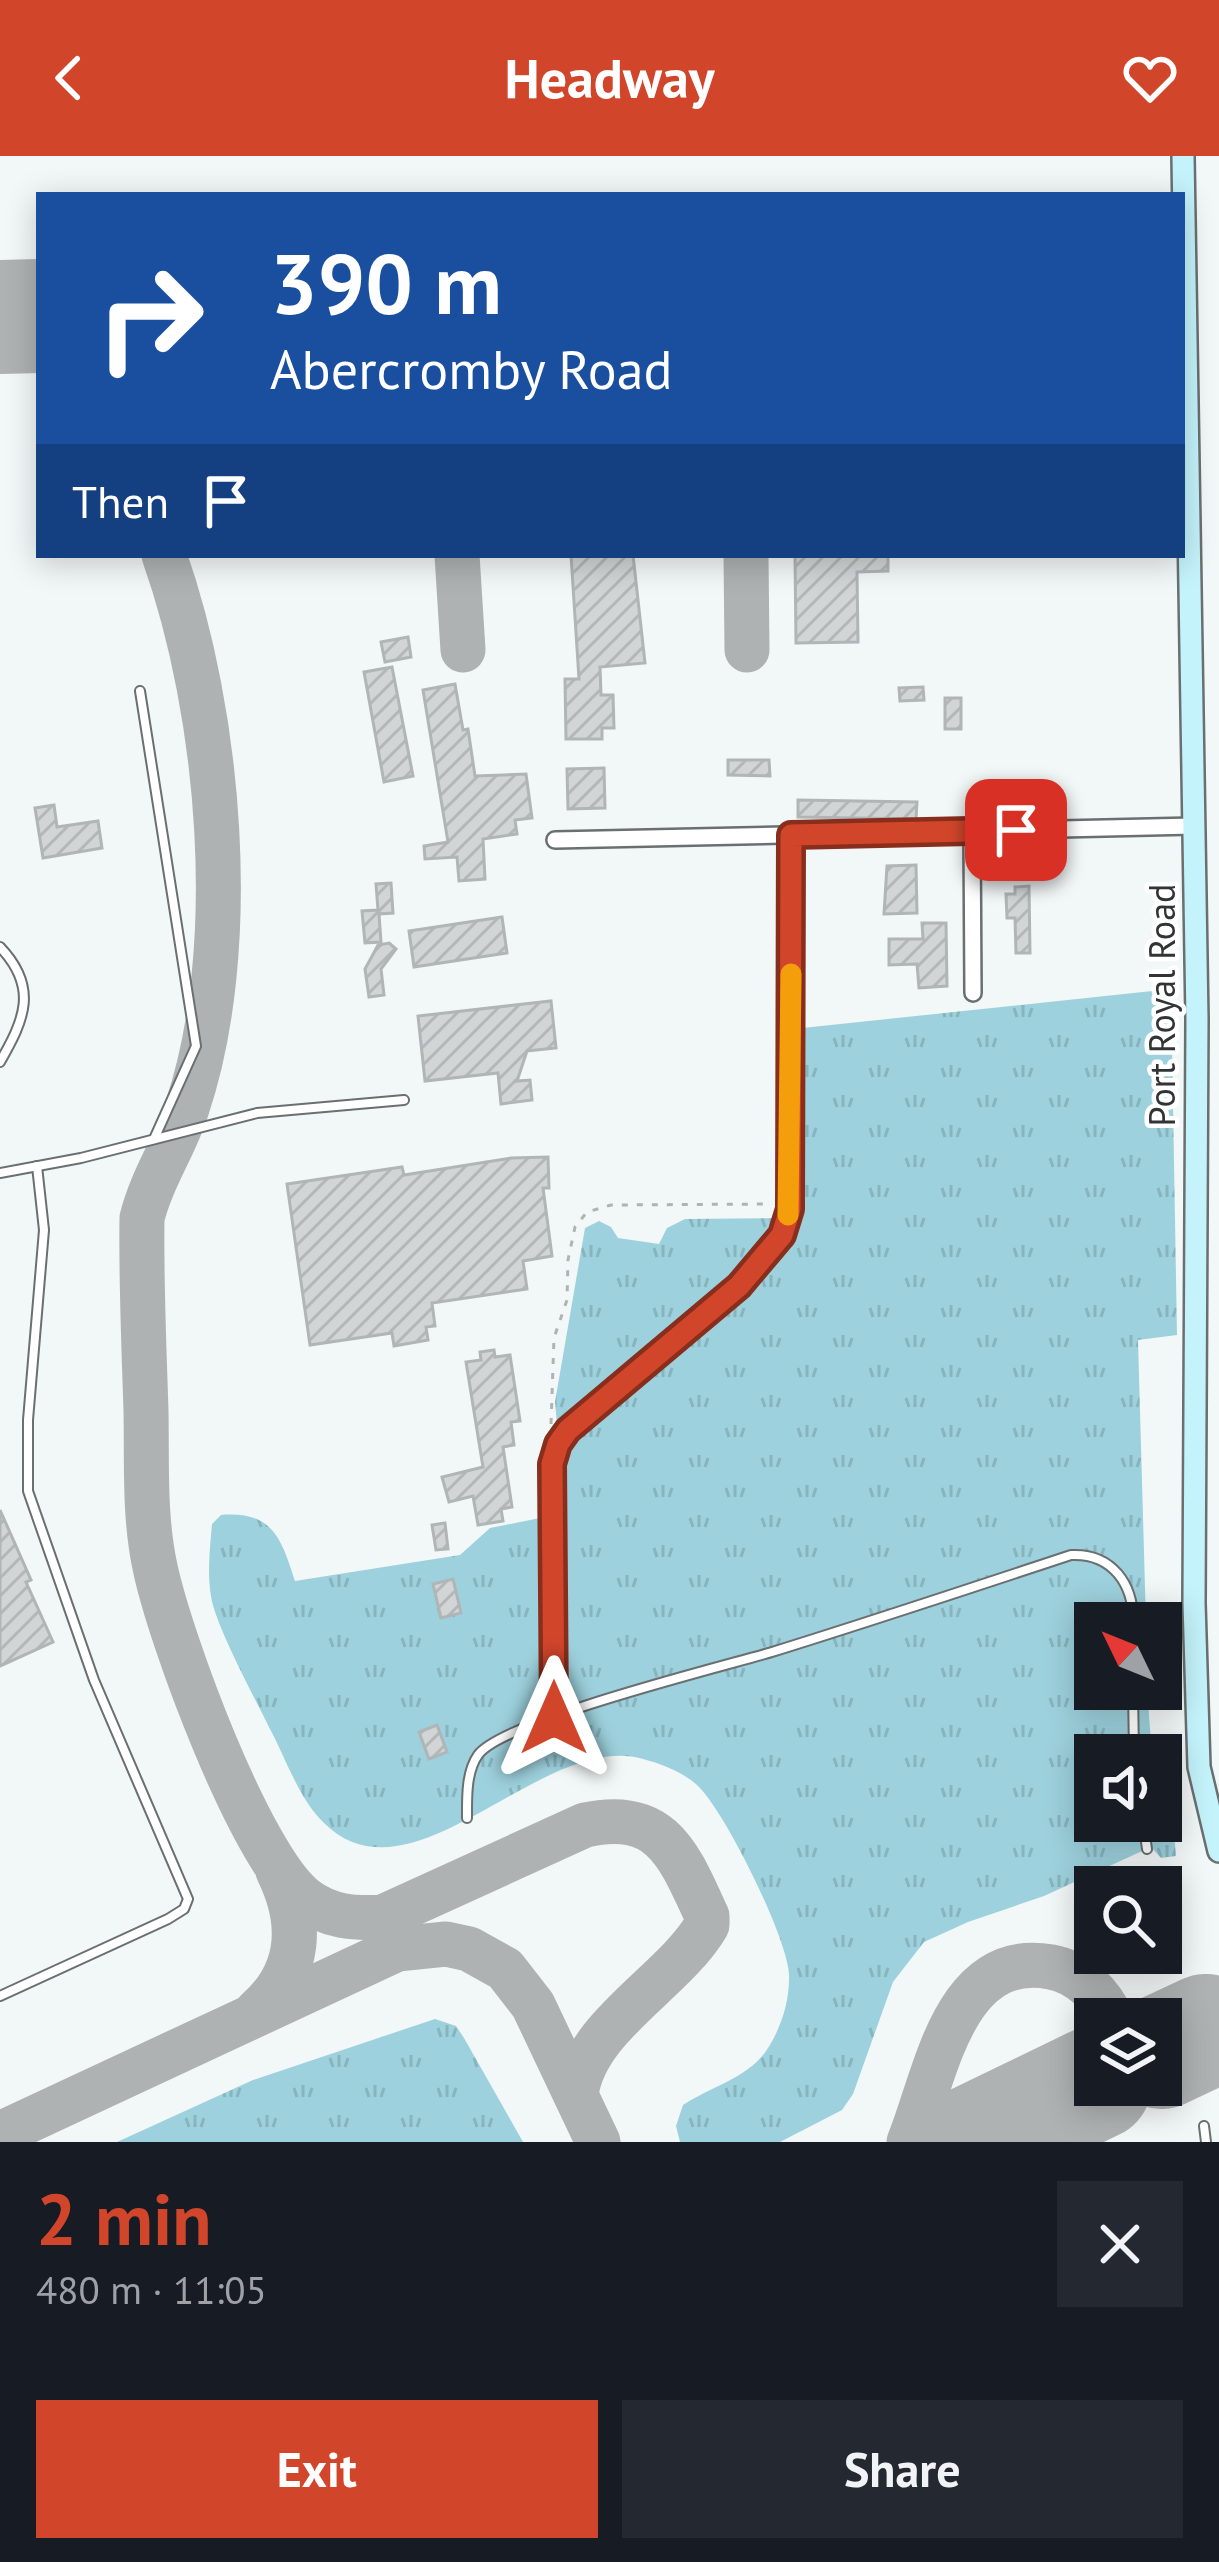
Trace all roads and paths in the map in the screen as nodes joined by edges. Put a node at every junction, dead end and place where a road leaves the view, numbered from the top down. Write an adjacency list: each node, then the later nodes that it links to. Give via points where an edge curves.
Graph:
1 (1183, 156): 2 (main road, Port Royal Road)
2 (1184, 192)
3 (1185, 278): 5 (main road, Port Royal Road)
4 (140, 691): 13 (lane, via 196,1046)
5 (1194, 826): 6 (street); 23 (main road, Port Royal Road, via 1194,1603 1199,1767)
6 (972, 831): 7 (street); 10 (street)
7 (791, 835): 8 (street); 16 (street)
8 (555, 840)
9 (0, 947): 11 (lane, via 25,1000)
10 (973, 993)
11 (0, 1062)
12 (404, 1100): 13 (lane, via 257,1113)
13 (154, 1139): 14 (lane)
14 (37, 1166): 15 (lane); 24 (lane, via 44,1230 28,1491 94,1680 188,1899 168,1918)
15 (0, 1173)
16 (791, 1204): 17 (street, via 767,1257 568,1430); 17 (path, via 611,1205 587,1212 574,1227 567,1300 554,1337)
17 (552, 1464): 19 (street)
18 (1130, 1602): 19 (lane, via 1115,1569 1089,1554 1071,1556)
19 (554, 1718): 20 (lane, via 497,1738 477,1756)
20 (467, 1818)
21 (1146, 1842): 22 (lane)
22 (1147, 1849)
23 (1219, 1851)
24 (0, 1996)
25 (1204, 2126): 26 (lane)
26 (1206, 2142)

